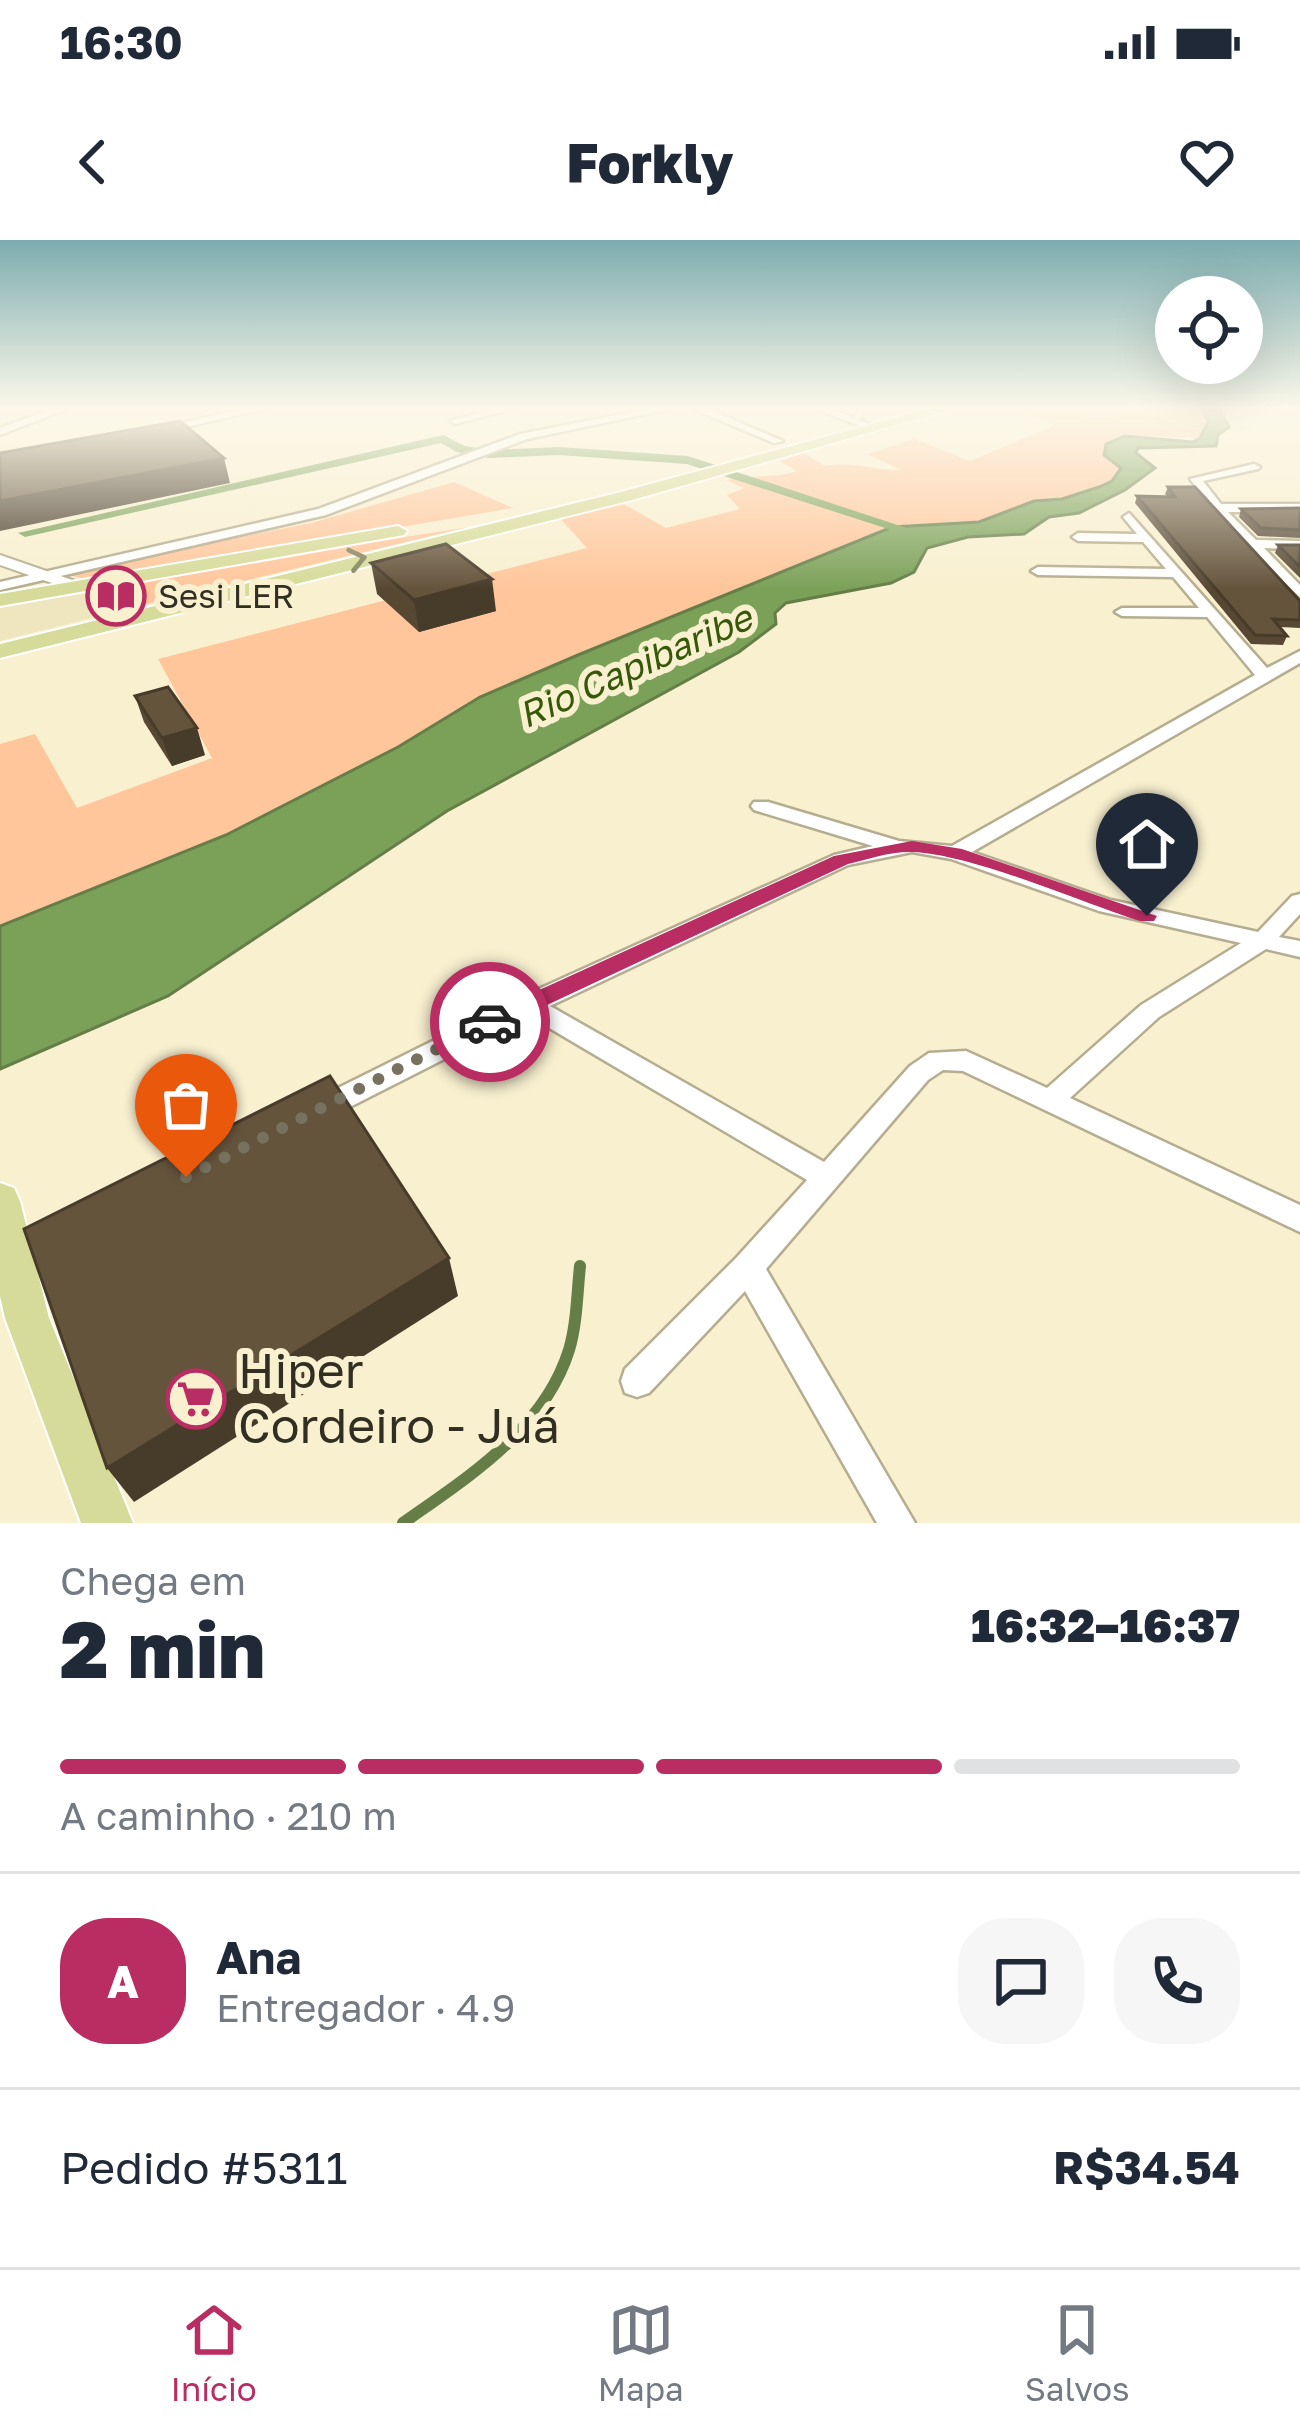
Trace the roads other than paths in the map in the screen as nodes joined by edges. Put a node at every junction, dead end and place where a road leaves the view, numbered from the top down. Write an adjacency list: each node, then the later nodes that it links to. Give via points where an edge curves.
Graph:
1 (433, 469): 16 (street, via 338,508)
2 (701, 469): 12 (main road, via 582,500)
3 (701, 469): 17 (main road, one-way to 3)
4 (1243, 469): 5 (street, via 1196,477)
5 (1217, 508): 6 (street); 10 (street)
6 (1300, 508)
7 (1129, 517): 9 (street)
8 (1078, 537): 9 (street)
9 (1147, 538): 15 (street)
10 (1250, 544): 11 (street); 20 (street)
11 (1300, 545)
12 (239, 558): 17 (main road, via 281,566); 19 (main road)
13 (0, 560): 16 (street)
14 (1038, 571): 15 (street)
15 (1177, 573): 23 (street)
16 (38, 576): 18 (street); 19 (street)
17 (279, 578): 24 (main road)
18 (0, 586)
19 (75, 586): 21 (main road)
20 (1298, 590)
21 (0, 600)
22 (1122, 612): 23 (street)
23 (1210, 613): 26 (street)
24 (0, 651)
25 (1300, 656): 26 (street)
26 (1264, 674): 29 (street)
27 (760, 806): 28 (street)
28 (898, 847): 29 (street); 33 (street, via 841,860)
29 (955, 853): 31 (street, via 1107,906)
30 (1300, 902): 31 (street)
31 (1262, 941): 32 (street); 34 (street, via 1150,1011)
32 (1300, 949)
33 (527, 1004): 35 (street); 36 (street)
34 (1049, 1102): 36 (street, via 966,1061 938,1060); 37 (street)
35 (293, 1123)
36 (828, 1178): 39 (street)
37 (1300, 1219)
38 (12, 1237): 40 (main road)
39 (748, 1267): 41 (street); 43 (street)
40 (14, 1318): 42 (main road)
41 (637, 1381)
42 (107, 1523)
43 (897, 1523)

